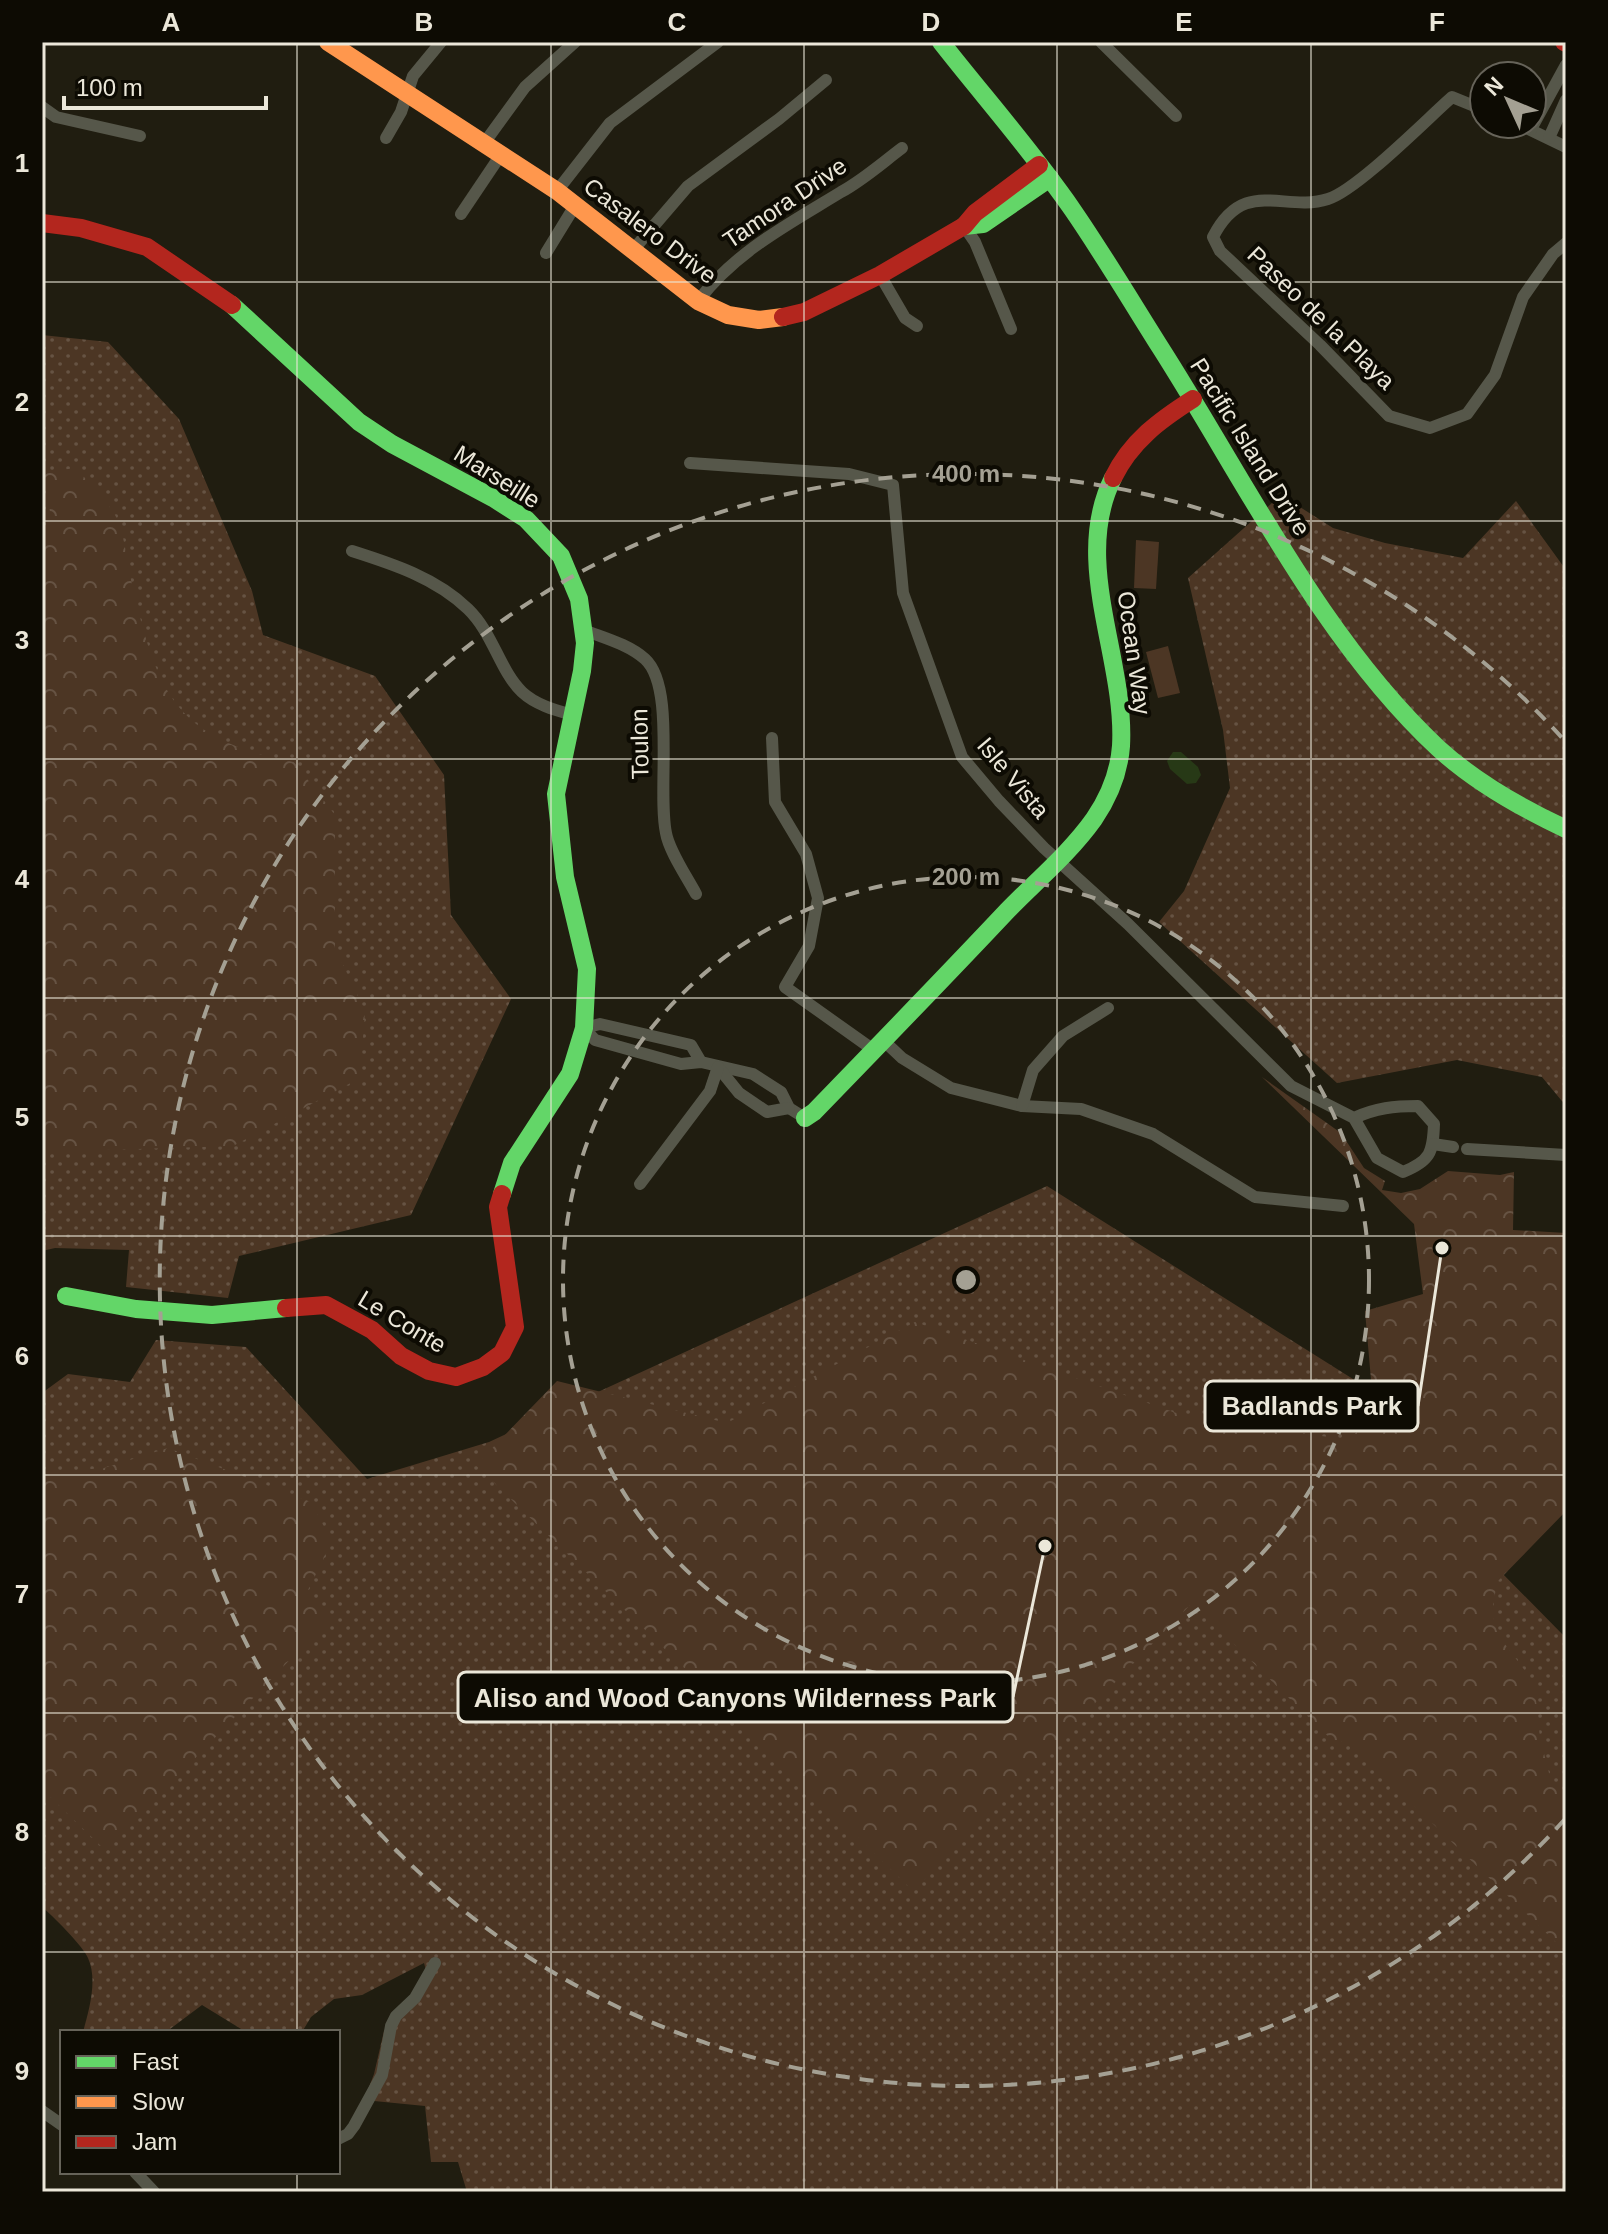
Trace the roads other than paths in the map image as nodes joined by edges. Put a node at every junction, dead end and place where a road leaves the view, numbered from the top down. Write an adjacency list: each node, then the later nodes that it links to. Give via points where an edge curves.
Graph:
1 (328, 42): 9 (street, Casalero Drive)
2 (441, 42): 9 (street, via 413,76)
3 (575, 42): 18 (street, via 525,87)
4 (718, 42): 23 (street, via 610,123)
5 (941, 42): 22 (street, Pacific Island Drive)
6 (1101, 42): 14 (street)
7 (1566, 65): 10 (street)
8 (826, 80): 29 (street, via 688,186)
9 (407, 93): 16 (street); 18 (street, Casalero Drive)
10 (1548, 98)
11 (1566, 100): 17 (street)
12 (1468, 104): 28 (street, Paseo de la Playa, via 1452,97 1341,193 1314,202 1252,201 1235,209 1213,237 1220,251 1389,416 1430,428 1467,414 1495,375 1523,297)
13 (42, 107): 15 (street, via 56,117)
14 (1176, 116)
15 (140, 136)
16 (386, 138)
17 (1549, 138): 19 (street)
18 (485, 142): 21 (street, Casalero Drive)
19 (1566, 147)
20 (902, 148): 32 (street, Tamora Drive, via 749,249)
21 (502, 153): 23 (street, Casalero Drive); 25 (street)
22 (1044, 172): 27 (street, Casalero Drive, via 975,213); 35 (street, Pacific Island Drive)
23 (557, 191): 24 (street, Casalero Drive)
24 (576, 204): 29 (street, Casalero Drive); 30 (street)
25 (461, 214)
26 (42, 223): 38 (street, Marseille, via 147,247 226,299 359,422 526,519 561,556 579,599)
27 (964, 226): 31 (street, Casalero Drive); 34 (street)
28 (1566, 243)
29 (633, 250): 32 (street, Casalero Drive)
30 (546, 253)
31 (880, 275): 32 (street, Casalero Drive, via 804,312 770,320 728,315); 33 (street, via 905,318)
32 (698, 301)
33 (917, 326)
34 (1011, 329)
35 (1193, 399): 41 (street, Pacific Island Drive, via 1238,479 1381,689 1464,769 1527,811); 42 (street, Ocean Way, via 1144,434 1123,457 1098,520 1096,559 1121,715 1120,750 1102,806)
36 (690, 463): 42 (street, Isle Vista, via 849,474 893,485 903,593 962,757)
37 (352, 551): 39 (street, via 401,566 448,592 488,632 520,690 535,702)
38 (584, 630): 39 (street, Marseille); 43 (street, Toulon, via 634,650 657,675 664,709 666,835)
39 (573, 715): 45 (street, Marseille, via 556,794 565,877 587,969)
40 (772, 738): 46 (street, via 775,802 806,854 818,898 809,946 785,987)
41 (1566, 829)
42 (1058, 860): 46 (street, Ocean Way); 51 (street, Isle Vista, via 1291,1086)
43 (696, 894)
44 (1108, 1008): 49 (street, via 1063,1036 1033,1070)
45 (584, 1028): 47 (street, via 595,1040 681,1064); 47 (street, via 600,1024 691,1045); 58 (street, Le Conte, via 570,1074 512,1163 498,1207 515,1327 502,1353 483,1367 456,1377 429,1371 326,1305 212,1315)
46 (879, 1046): 49 (street, via 951,1088); 50 (street, Ocean Way, via 814,1112)
47 (701, 1062): 48 (street)
48 (718, 1067): 50 (street, via 753,1074 781,1092); 50 (street, via 739,1093 767,1112); 56 (street, via 710,1091)
49 (1022, 1106): 57 (street, via 1081,1109 1153,1134 1255,1197)
50 (797, 1113)
51 (1354, 1118): 52 (street, via 1394,1106 1418,1106 1434,1124); 52 (street, via 1377,1158 1403,1172 1422,1164)
52 (1433, 1144): 53 (street)
53 (1453, 1147)
54 (1467, 1149): 55 (street)
55 (1566, 1155)
56 (640, 1184)
57 (1343, 1206)
58 (66, 1296)
59 (435, 1963): 62 (street, via 415,1998 396,2016 382,2075 354,2126)
60 (42, 2111): 61 (street)
61 (60, 2124)
62 (340, 2138)
63 (137, 2174): 64 (street)
64 (154, 2192)

